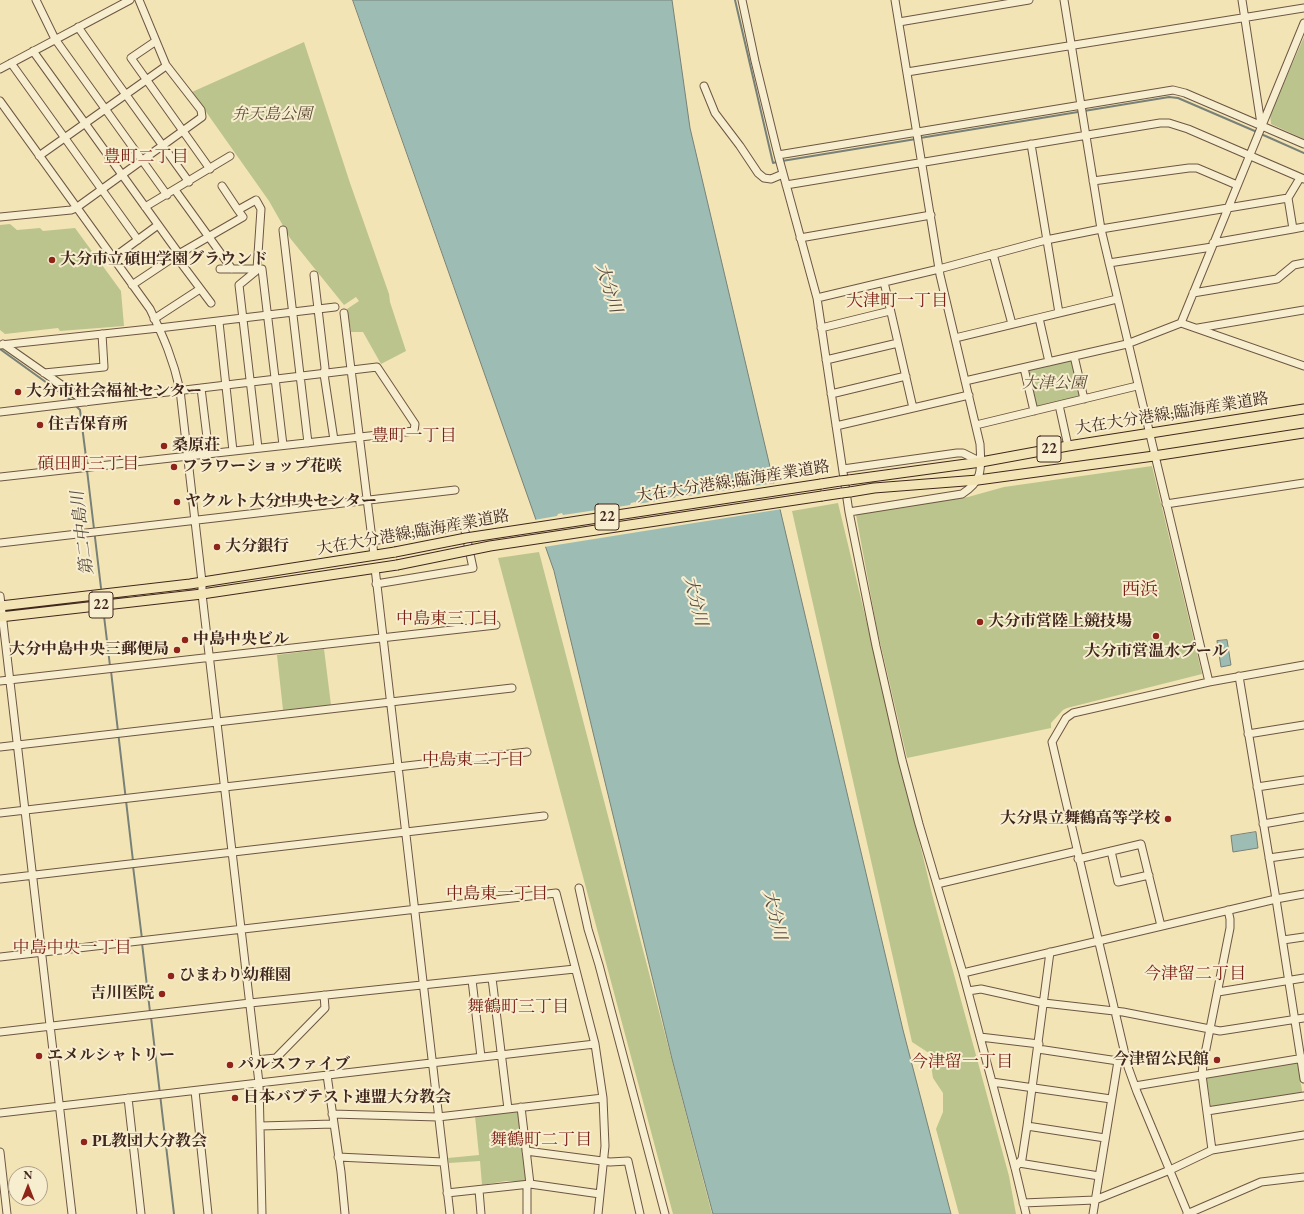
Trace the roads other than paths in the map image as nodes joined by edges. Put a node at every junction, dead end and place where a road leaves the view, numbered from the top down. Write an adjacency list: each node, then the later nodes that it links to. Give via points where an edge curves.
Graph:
1 (36, 0): 14 (street)
2 (130, 0): 13 (street)
3 (139, 0): 15 (street)
4 (742, 0): 39 (street)
5 (896, 0): 11 (street)
6 (1029, 0): 11 (street)
7 (1064, 0): 16 (street)
8 (1242, 0): 10 (street)
9 (1304, 8): 10 (street)
10 (1244, 18): 16 (street); 30 (street)
11 (899, 22): 21 (street)
12 (1304, 23): 30 (street)
13 (78, 27): 14 (street); 24 (street)
14 (55, 39): 17 (street); 26 (street)
15 (156, 41): 19 (street); 22 (street, via 131,58)
16 (1072, 46): 21 (street); 27 (street)
17 (33, 51): 18 (street); 28 (street)
18 (11, 63): 20 (street); 33 (street)
19 (166, 66): 22 (street); 29 (street, via 201,110 202,117)
20 (0, 69)
21 (907, 72): 32 (street)
22 (146, 80): 24 (street); 29 (street)
23 (704, 86): 44 (street, via 715,113 758,173 764,178 771,179)
24 (126, 95): 26 (street); 36 (street)
25 (0, 101): 37 (street)
26 (105, 109): 28 (street); 41 (street)
27 (1082, 109): 30 (street, via 1173,90 1185,93); 31 (street); 32 (street)
28 (85, 123): 33 (street); 45 (street)
29 (183, 131): 36 (street); 43 (street)
30 (1259, 131): 35 (street); 40 (street)
31 (1086, 135): 34 (street); 40 (street, via 1169,123); 47 (street)
32 (918, 136): 39 (street); 42 (street)
33 (65, 138): 37 (street); 52 (street)
34 (1031, 144): 42 (street); 70 (street)
35 (1304, 144)
36 (163, 146): 41 (street); 48 (street)
37 (39, 156): 57 (street)
38 (230, 156): 43 (street)
39 (778, 156): 44 (street)
40 (1249, 156): 46 (street); 50 (street)
41 (142, 160): 45 (street); 54 (street)
42 (922, 162): 49 (street); 60 (street)
43 (210, 169): 48 (street)
44 (783, 174): 49 (street)
45 (122, 175): 52 (street); 56 (street)
46 (1302, 178): 55 (street)
47 (1093, 181): 50 (street, via 1197,168); 64 (street)
48 (189, 182): 53 (street)
49 (786, 185): 68 (street)
50 (1237, 185): 58 (street)
51 (222, 186): 59 (street)
52 (102, 189): 57 (street); 69 (street)
53 (175, 190): 54 (street); 67 (street)
54 (167, 195): 56 (street)
55 (1288, 198): 58 (street); 65 (street)
56 (145, 207): 62 (street)
57 (76, 208): 61 (street); 74 (street)
58 (1228, 208): 64 (street); 71 (street)
59 (238, 210): 67 (street, via 243,217); 78 (street, via 256,200 261,209)
60 (931, 215): 68 (street); 79 (street)
61 (0, 217)
62 (158, 225): 69 (street); 73 (street)
63 (1304, 227): 65 (street)
64 (1101, 229): 70 (street); 76 (street)
65 (1293, 229): 71 (street)
66 (283, 230): 93 (street)
67 (208, 236): 73 (street); 77 (street)
68 (800, 238): 86 (street)
69 (138, 240): 74 (street)
70 (1046, 240): 72 (street); 95 (street)
71 (1212, 245): 76 (street); 85 (street)
72 (993, 254): 79 (street); 102 (street)
73 (177, 255): 83 (street); 84 (street)
74 (113, 258): 83 (street)
75 (1304, 263): 85 (street, via 1294,265 1277,280)
76 (1109, 264): 87 (street)
77 (232, 269): 78 (street); 80 (street)
78 (257, 269): 96 (street, via 262,269); 99 (street, via 239,285)
79 (940, 269): 82 (street); 107 (street)
80 (220, 270)
81 (314, 275): 90 (street)
82 (884, 282): 86 (street); 92 (street)
83 (132, 285): 98 (street, via 150,309)
84 (200, 289): 88 (street); 98 (street)
85 (1192, 293): 101 (street)
86 (817, 298): 104 (street)
87 (1117, 299): 95 (street); 110 (street)
88 (211, 303)
89 (335, 308): 90 (street)
90 (318, 310): 93 (street); 118 (street)
91 (1304, 310): 105 (street)
92 (890, 311): 104 (street); 108 (street)
93 (293, 313): 96 (street); 119 (street)
94 (344, 313): 116 (street)
95 (1059, 313): 97 (street)
96 (268, 316): 99 (street); 121 (street)
97 (1038, 318): 102 (street); 113 (street)
98 (154, 319): 103 (street)
99 (243, 319): 100 (street); 122 (street)
100 (219, 322): 103 (street); 124 (street)
101 (1180, 323): 105 (street); 110 (street)
102 (1012, 324): 107 (street)
103 (159, 328): 106 (street); 127 (street, via 172,358)
104 (821, 328): 112 (street)
105 (1196, 328): 114 (street)
106 (102, 334): 109 (street); 117 (street, via 104,367)
107 (955, 338): 123 (street)
108 (898, 343): 112 (street); 120 (street)
109 (2, 344): 117 (street)
110 (1127, 344): 111 (street); 125 (street)
111 (1074, 356): 113 (street); 130 (street)
112 (826, 360): 128 (street)
113 (1049, 362): 115 (street)
114 (1304, 366)
115 (1024, 368): 123 (street); 135 (street)
116 (351, 370): 118 (street); 141 (street); 141 (street, via 377,367 415,424 414,430)
117 (44, 373): 131 (street)
118 (324, 374): 119 (street); 142 (street)
119 (300, 376): 121 (street); 143 (street)
120 (906, 376): 128 (street); 133 (street)
121 (275, 379): 122 (street); 144 (street)
122 (250, 382): 124 (street); 146 (street)
123 (965, 382): 129 (street)
124 (226, 385): 126 (street); 147 (street)
125 (1137, 386): 130 (street); 139 (street)
126 (201, 388): 127 (street); 148 (street)
127 (180, 390): 131 (street); 149 (street)
128 (831, 394): 138 (street)
129 (968, 395): 133 (street); 137 (street)
130 (1084, 399): 132 (street)
131 (82, 402): 136 (street)
132 (1059, 405): 135 (street); 145 (street)
133 (913, 408): 138 (street)
134 (1304, 409): 139 (main road, 大在大分港線;臨海産業道路 / 22)
135 (1034, 411): 137 (street)
136 (0, 412)
137 (976, 425): 151 (street)
138 (836, 426): 152 (street)
139 (1149, 432): 145 (main road, 大在大分港線;臨海産業道路 / 22); 150 (street)
140 (1304, 433): 150 (main road, 大在大分港線;臨海産業道路 / 22)
141 (359, 437): 142 (street); 157 (street)
142 (334, 440): 143 (street)
143 (308, 442): 144 (street)
144 (283, 445): 146 (street)
145 (1068, 446): 151 (main road, 大在大分港線;臨海産業道路 / 22)
146 (258, 448): 147 (street)
147 (233, 451): 148 (street)
148 (209, 454): 149 (street)
149 (187, 456): 153 (street); 160 (street)
150 (1154, 456): 154 (main road, 大在大分港線;臨海産業道路 / 22); 158 (street)
151 (981, 462): 152 (street, via 963,453 957,453); 154 (street); 163 (main road, 大在大分港線;臨海産業道路 / 22, bridge, via 466,538)
152 (843, 469): 159 (street)
153 (0, 477)
154 (978, 480): 159 (street, via 962,494); 164 (main road, 大在大分港線;臨海産業道路 / 22, bridge, via 846,492 490,546)
155 (1304, 484): 158 (street)
156 (455, 490): 157 (street)
157 (367, 500): 160 (street); 161 (street)
158 (1166, 504): 178 (street)
159 (849, 512): 206 (street, via 902,760)
160 (195, 520): 162 (street); 165 (street)
161 (372, 542): 163 (street); 166 (street, via 464,526 473,568)
162 (0, 543)
163 (374, 555): 165 (main road, 大在大分港線;臨海産業道路 / 22)
164 (375, 568): 166 (street); 167 (main road, 大在大分港線;臨海産業道路 / 22)
165 (202, 582): 167 (street); 169 (main road, 大在大分港線;臨海産業道路 / 22)
166 (376, 584): 172 (street)
167 (202, 594): 170 (main road, 大在大分港線;臨海産業道路 / 22); 173 (street)
168 (0, 596): 169 (street)
169 (1, 606): 170 (street)
170 (1, 617): 176 (street)
171 (496, 625): 172 (street)
172 (382, 638): 173 (street); 180 (street)
173 (209, 657): 176 (street); 181 (street)
174 (1304, 665): 175 (street)
175 (1239, 676): 178 (street); 183 (street)
176 (10, 680): 177 (street); 184 (street)
177 (0, 681)
178 (1209, 682): 197 (street, via 1073,713 1066,718 1052,739 1052,746)
179 (512, 688): 180 (street)
180 (390, 702): 181 (street); 187 (street)
181 (217, 722): 184 (street); 189 (street)
182 (1304, 725): 183 (street)
183 (1248, 734): 190 (street)
184 (17, 745): 185 (street); 191 (street)
185 (0, 747)
186 (527, 752): 187 (street)
187 (397, 767): 189 (street); 196 (street)
188 (1304, 780): 190 (street)
189 (224, 787): 191 (street); 199 (street)
190 (1257, 787): 195 (street)
191 (25, 810): 192 (street); 203 (street)
192 (0, 812)
193 (544, 816): 196 (street)
194 (1304, 817): 195 (street)
195 (1264, 824): 201 (street)
196 (405, 832): 199 (street); 210 (street)
197 (1077, 851): 202 (street); 206 (street)
198 (1111, 851): 202 (street); 204 (street, via 1141,844); 204 (street, via 1118,882)
199 (232, 852): 203 (street); 213 (street)
200 (1304, 853): 201 (street)
201 (1269, 858): 209 (street)
202 (1078, 859): 216 (street)
203 (32, 875): 205 (street); 217 (street)
204 (1149, 875): 212 (street)
205 (0, 879)
206 (937, 884): 221 (street)
207 (579, 888): 299 (street)
208 (1304, 894): 209 (street)
209 (1276, 898): 211 (street); 215 (street)
210 (414, 910): 213 (street); 220 (street, via 556,893); 226 (street)
211 (1228, 910): 212 (street); 228 (street, via 1230,928)
212 (1161, 926): 216 (street)
213 (241, 929): 217 (street); 230 (street)
214 (1304, 937): 215 (street)
215 (1282, 940): 225 (street)
216 (1098, 941): 218 (street); 232 (street)
217 (41, 952): 219 (street); 235 (street)
218 (1050, 952): 221 (street); 231 (street)
219 (0, 957)
220 (574, 969): 222 (street); 239 (street)
221 (963, 973): 227 (street)
222 (492, 978): 224 (street); 241 (street)
223 (1304, 978): 225 (street)
224 (472, 980): 226 (street); 242 (street)
225 (1289, 980): 228 (street); 234 (street)
226 (423, 985): 229 (street); 247 (street)
227 (968, 991): 231 (street, via 981,989); 238 (street)
228 (1218, 992): 236 (street)
229 (324, 995): 230 (street); 244 (street, via 325,1008 276,1058)
230 (250, 1003): 235 (street); 244 (street)
231 (1044, 1004): 232 (street); 240 (street)
232 (1114, 1011): 236 (street); 245 (street)
233 (1304, 1018): 234 (street)
234 (1295, 1019): 236 (street, via 1220,1031); 243 (street)
235 (50, 1026): 237 (street); 260 (street)
236 (1211, 1029): 249 (street)
237 (0, 1032)
238 (980, 1037): 240 (street); 251 (street)
239 (595, 1044): 241 (street); 258 (street)
240 (1038, 1047): 246 (street); 254 (street)
241 (502, 1055): 242 (street); 262 (street)
242 (481, 1057): 247 (street)
243 (1302, 1058): 249 (street); 250 (street)
244 (256, 1060): 252 (street)
245 (1126, 1060): 246 (street); 253 (street)
246 (1118, 1061): 259 (street)
247 (432, 1063): 248 (street); 266 (street)
248 (327, 1075): 252 (street); 265 (street)
249 (1202, 1075): 253 (street); 263 (street)
250 (1304, 1079)
251 (992, 1082): 254 (street); 278 (street)
252 (259, 1083): 255 (street); 268 (street)
253 (1135, 1086): 279 (street)
254 (1032, 1088): 259 (street); 269 (street)
255 (195, 1091): 257 (street); 291 (street)
256 (1304, 1096): 263 (street)
257 (128, 1098): 260 (street); 290 (street)
258 (603, 1098): 261 (street); 277 (street)
259 (1111, 1099): 271 (street)
260 (59, 1106): 264 (street); 289 (street)
261 (521, 1107): 262 (street); 273 (street)
262 (508, 1109): 266 (street)
263 (1207, 1111): 272 (street)
264 (0, 1113)
265 (332, 1114): 266 (street); 267 (street)
266 (438, 1117): 276 (street)
267 (334, 1124): 268 (street); 275 (street)
268 (260, 1126): 292 (street)
269 (1027, 1126): 271 (street); 278 (street, via 1022,1159)
270 (1304, 1135): 272 (street)
271 (1105, 1138): 280 (street)
272 (1212, 1150): 279 (street)
273 (526, 1151): 277 (street); 282 (street)
274 (0, 1152): 288 (street)
275 (338, 1157): 276 (street); 293 (street)
276 (443, 1162): 284 (street)
277 (604, 1162): 285 (street); 298 (street, via 628,1161)
278 (1017, 1165): 280 (street); 287 (street)
279 (1170, 1170): 286 (street); 303 (street)
280 (1099, 1176): 286 (street)
281 (1304, 1177): 303 (street, via 1261,1182)
282 (528, 1184): 283 (street); 285 (street); 296 (street)
283 (479, 1190): 284 (street); 295 (street)
284 (447, 1193): 294 (street)
285 (600, 1194): 297 (street)
286 (1095, 1200): 287 (street); 302 (street)
287 (1023, 1203): 300 (street); 301 (street)
288 (6, 1214)
289 (72, 1214)
290 (141, 1214)
291 (208, 1214)
292 (262, 1214)
293 (345, 1214)
294 (450, 1214)
295 (481, 1214)
296 (527, 1214)
297 (598, 1214)
298 (640, 1214)
299 (664, 1214)
300 (1026, 1214)
301 (1032, 1214)
302 (1093, 1214)
303 (1188, 1214)

